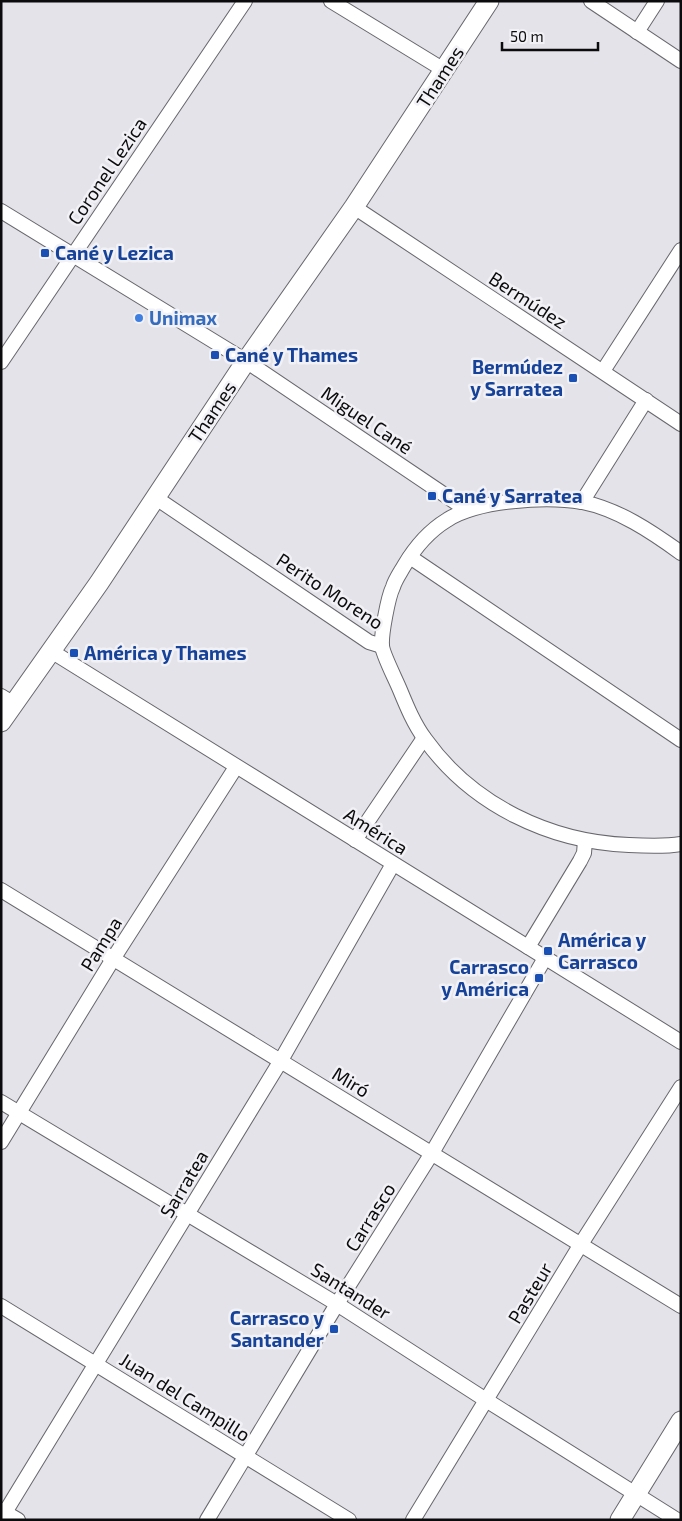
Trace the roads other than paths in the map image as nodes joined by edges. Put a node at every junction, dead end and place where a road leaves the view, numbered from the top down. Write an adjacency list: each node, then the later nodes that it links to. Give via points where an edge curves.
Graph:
1 (245, 1): 11 (street, Coronel Lezica)
2 (331, 1): 8 (street)
3 (489, 1): 8 (street, Thames)
4 (591, 1): 6 (street)
5 (657, 1): 6 (street)
6 (637, 32): 7 (street)
7 (681, 61)
8 (444, 70): 9 (street, Thames)
9 (354, 207): 13 (street, Thames); 15 (street, Bermúdez)
10 (1, 211): 11 (street, Miguel Cané)
11 (73, 254): 13 (street, Miguel Cané); 14 (street, Coronel Lezica)
12 (680, 254): 15 (street)
13 (246, 360): 18 (street, Thames); 20 (street, Miguel Cané)
14 (1, 362)
15 (603, 371): 16 (street, Bermúdez)
16 (646, 400): 17 (street, Bermúdez); 19 (street)
17 (681, 424)
18 (156, 498): 23 (street, Perito Moreno, via 369,642); 24 (street, Thames)
19 (582, 502): 20 (street, via 533,499); 21 (street, via 625,518)
20 (467, 510): 22 (street, via 428,534)
21 (681, 553)
22 (410, 557): 23 (street, via 392,588); 28 (street)
23 (382, 646): 27 (street, Perito Moreno)
24 (51, 651): 25 (street, Thames); 29 (street, América)
25 (7, 700): 26 (street, Thames)
26 (1, 722)
27 (424, 738): 30 (street); 31 (street, Perito Moreno, via 460,778 508,812 540,828)
28 (681, 740)
29 (236, 767): 30 (street, América); 37 (street, Pampa)
30 (354, 840): 33 (street, América)
31 (585, 841): 32 (street, Perito Moreno); 35 (street, via 580,861)
32 (680, 845)
33 (393, 864): 35 (street, América); 39 (street, Sarratea)
34 (1, 890): 37 (street, Miró)
35 (528, 948): 36 (street, América)
36 (545, 958): 38 (street, América); 44 (street, Carrasco)
37 (113, 959): 39 (street, Miró); 42 (street, Pampa)
38 (681, 1042)
39 (280, 1062): 44 (street, Miró); 45 (street, Sarratea)
40 (681, 1087): 46 (street, Pasteur)
41 (1, 1102): 42 (street, Santander)
42 (19, 1113): 43 (street, Pampa); 45 (street, Santander)
43 (1, 1142)
44 (432, 1153): 46 (street, Miró); 47 (street, Carrasco)
45 (188, 1213): 47 (street, Santander); 50 (street, Sarratea)
46 (581, 1244): 49 (street, Miró); 51 (street, Pasteur)
47 (337, 1304): 51 (street, Santander); 53 (street, Carrasco)
48 (1, 1306): 50 (street, Juan del Campillo)
49 (681, 1306)
50 (96, 1363): 53 (street, Juan del Campillo); 55 (street, Sarratea)
51 (486, 1400): 54 (street, Santander); 59 (street, Pasteur)
52 (681, 1421): 54 (street)
53 (246, 1456): 57 (street, Carrasco); 58 (street, Juan del Campillo)
54 (636, 1493): 60 (street); 61 (street, Santander)
55 (3, 1514): 56 (street)
56 (18, 1520)
57 (207, 1520)
58 (349, 1520)
59 (413, 1520)
60 (620, 1520)
61 (677, 1520)

